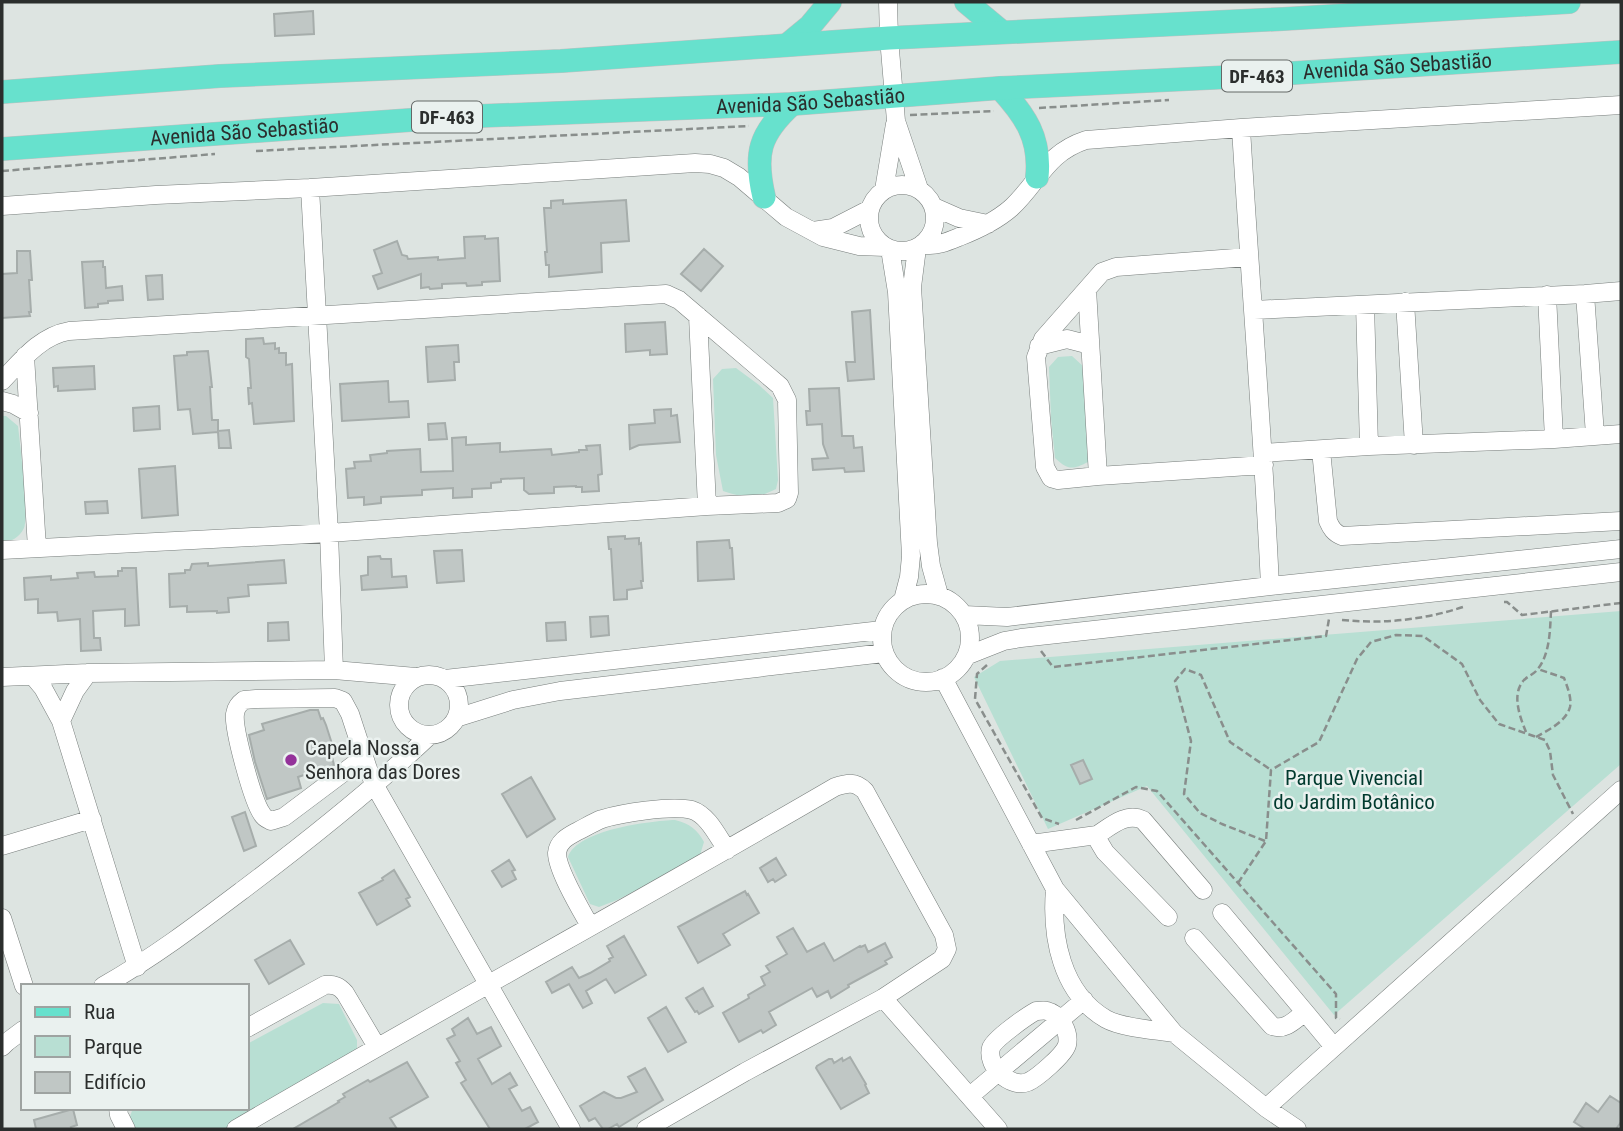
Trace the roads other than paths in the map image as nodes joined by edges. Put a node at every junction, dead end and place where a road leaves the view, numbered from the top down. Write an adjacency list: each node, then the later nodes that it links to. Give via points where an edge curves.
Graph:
1 (830, 2): 7 (main road)
2 (888, 2): 6 (street)
3 (966, 2): 5 (main road)
4 (1569, 2): 5 (main road)
5 (1002, 32): 6 (main road)
6 (889, 38): 7 (main road); 11 (street)
7 (788, 45): 10 (main road)
8 (1621, 52): 9 (main road, Avenida São Sebastião / DF-463)
9 (1000, 88): 11 (main road, Avenida São Sebastião / DF-463); 17 (main road, via 1028,124 1036,145)
10 (2, 92)
11 (893, 96): 12 (main road, Avenida São Sebastião / DF-463); 14 (street)
12 (792, 104): 16 (main road, Avenida São Sebastião / DF-463, via 453,117); 21 (main road, via 771,125 761,146 758,168)
13 (1621, 105): 15 (street)
14 (896, 121): 19 (street); 20 (street)
15 (1241, 128): 17 (street, via 1086,140 1062,151); 29 (street)
16 (2, 149)
17 (1037, 177): 25 (street, via 1014,206)
18 (310, 188): 21 (street, via 695,163 724,168); 22 (street); 37 (street)
19 (919, 189): 20 (street, via 902,185); 23 (street)
20 (884, 190): 24 (street)
21 (764, 197): 26 (street, via 786,217)
22 (2, 206)
23 (934, 207): 25 (street); 27 (street, via 934,225)
24 (870, 209): 26 (street, via 833,228); 28 (street, via 871,230)
25 (988, 224): 27 (street, via 943,243)
26 (813, 231): 28 (street, via 838,242)
27 (920, 246): 28 (street); 61 (street, via 912,287 925,503 931,566)
28 (887, 248): 62 (street, via 897,292 911,556)
29 (1248, 257): 30 (street, via 1111,268); 36 (street)
30 (1087, 289): 39 (street); 40 (street)
31 (1621, 291): 32 (street)
32 (1585, 294): 33 (street); 46 (street)
33 (1547, 295): 34 (street); 47 (street)
34 (1405, 302): 35 (street); 49 (street)
35 (1365, 305): 36 (street); 48 (street)
36 (1254, 310): 51 (street)
37 (317, 316): 38 (street, via 659,293 672,296); 41 (street, via 60,332); 55 (street)
38 (698, 316): 53 (street); 53 (street, via 780,386 787,400 787,499)
39 (1090, 345): 40 (street, via 1067,339); 52 (street)
40 (1039, 346): 52 (street, via 1036,357 1047,473 1058,480)
41 (25, 356): 42 (street); 44 (street)
42 (2, 382)
43 (2, 401): 44 (street)
44 (29, 413): 56 (street)
45 (1621, 434): 46 (street)
46 (1595, 435): 47 (street)
47 (1554, 439): 49 (street)
48 (1369, 446): 49 (street); 50 (street)
49 (1414, 446)
50 (1321, 450): 51 (street); 54 (street, via 1328,521 1342,536)
51 (1264, 459): 52 (street); 60 (street)
52 (1098, 476)
53 (707, 506): 55 (street)
54 (1621, 521)
55 (329, 533): 56 (street); 67 (street)
56 (37, 548): 58 (street)
57 (1621, 549): 60 (street)
58 (2, 550)
59 (1621, 572): 66 (street, via 1021,638)
60 (1270, 586): 63 (street, via 1007,617)
61 (939, 595): 62 (street); 63 (street)
62 (903, 600): 64 (street, via 893,608)
63 (964, 615): 66 (street, via 970,642)
64 (882, 630): 65 (street); 73 (street)
65 (884, 653): 72 (street, via 902,675 929,682); 74 (street, via 560,691)
66 (966, 656): 72 (street)
67 (334, 670): 68 (street); 71 (street)
68 (88, 673): 69 (street); 75 (street)
69 (33, 676): 70 (street); 75 (street)
70 (2, 677)
71 (416, 677): 73 (street, via 426,674); 76 (street, via 400,694 398,706 408,727)
72 (943, 678): 82 (street)
73 (445, 679): 74 (street, via 458,696)
74 (456, 719): 76 (street, via 441,733)
75 (61, 721): 80 (street)
76 (430, 735): 78 (street)
77 (363, 757): 77 (street, via 343,701 256,699 244,700 237,708 236,727 248,778 261,814 271,821 284,817); 78 (street)
78 (375, 786): 92 (street); 95 (street)
79 (1621, 790): 105 (street)
80 (92, 819): 83 (street); 92 (street)
81 (1097, 835): 82 (street); 86 (street, via 1124,819 1143,820); 89 (street, via 1105,852)
82 (1031, 844): 85 (street)
83 (2, 846)
84 (727, 850): 90 (street); 90 (street, via 710,825 692,810 638,811 600,820 567,837 560,844 558,861); 96 (street, via 835,787 860,786 944,935 947,949 942,959)
85 (1055, 889): 97 (street, via 1059,953); 102 (street)
86 (1203, 890)
87 (1222, 913): 98 (street)
88 (2, 918): 93 (street)
89 (1168, 918)
90 (590, 926): 95 (street)
91 (1194, 938): 98 (street, via 1272,1026 1284,1027)
92 (137, 967): 94 (street)
93 (23, 984)
94 (107, 984)
95 (487, 984): 104 (street); 112 (street)
96 (883, 998): 107 (street); 113 (street)
97 (1084, 1000): 99 (street); 102 (street, via 1114,1022)
98 (1305, 1012): 105 (street)
99 (1061, 1019): 106 (street); 106 (street, via 1036,1011 995,1042 990,1049); 106 (street, via 1067,1045 1036,1077 1017,1084)
100 (248, 1027): 104 (street, via 333,984 345,993)
101 (21, 1032): 103 (street)
102 (1174, 1033): 108 (street)
103 (2, 1047)
104 (377, 1047): 111 (street)
105 (1334, 1047): 108 (street)
106 (998, 1072): 107 (street)
107 (970, 1096): 114 (street)
108 (1266, 1108): 115 (street)
109 (118, 1110): 110 (street)
110 (126, 1129)
111 (236, 1129)
112 (571, 1129)
113 (646, 1129)
114 (998, 1129)
115 (1297, 1129)

